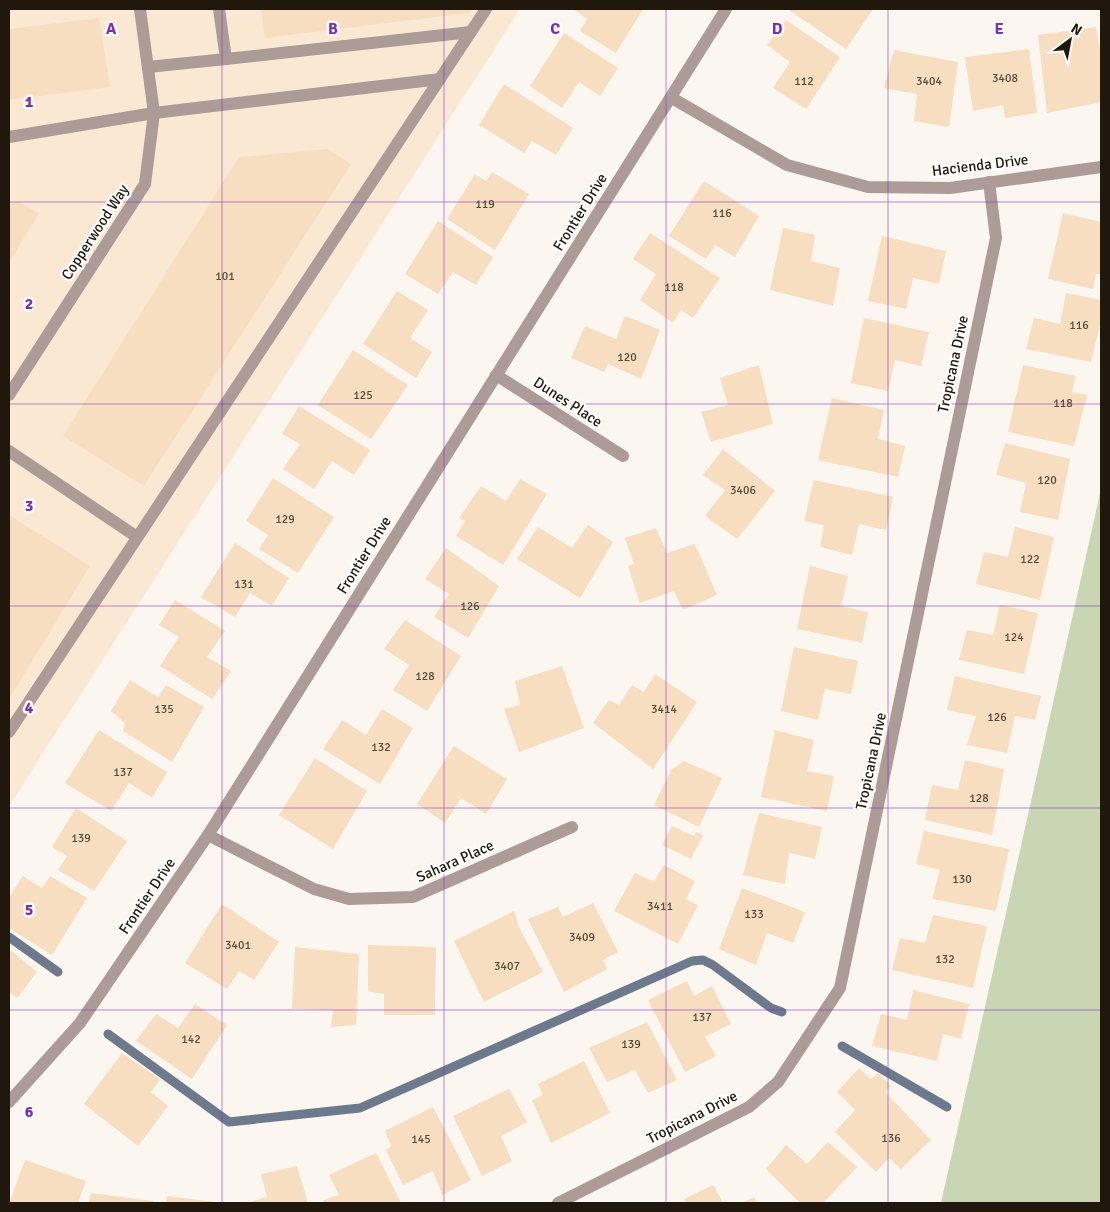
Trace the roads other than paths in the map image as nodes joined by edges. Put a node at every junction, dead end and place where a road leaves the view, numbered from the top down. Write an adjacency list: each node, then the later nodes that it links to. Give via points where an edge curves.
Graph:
1 (140, 9): 7 (street, Copperwood Way)
2 (219, 9): 6 (street)
3 (486, 9): 5 (street)
4 (726, 9): 9 (street, Frontier Drive)
5 (471, 32): 6 (street); 8 (street)
6 (226, 58): 7 (street)
7 (148, 66): 10 (street, Copperwood Way)
8 (440, 79): 10 (street); 18 (street)
9 (672, 98): 13 (street, Hacienda Drive, via 787,165 868,187 950,188); 14 (street, Frontier Drive)
10 (154, 113): 11 (street); 15 (street, Copperwood Way, via 145,184)
11 (9, 137)
12 (1101, 167): 13 (street, Hacienda Drive)
13 (989, 182): 23 (street, Tropicana Drive, via 996,238 840,988 778,1082 749,1107)
14 (496, 375): 17 (street, Dunes Place); 21 (street, Frontier Drive)
15 (9, 395)
16 (9, 451): 18 (street)
17 (623, 456)
18 (137, 537): 19 (street)
19 (9, 732)
20 (572, 827): 21 (street, Sahara Place, via 413,897 349,899 314,889)
21 (208, 835): 22 (street, Frontier Drive, via 80,1023)
22 (9, 1102)
23 (558, 1203)

